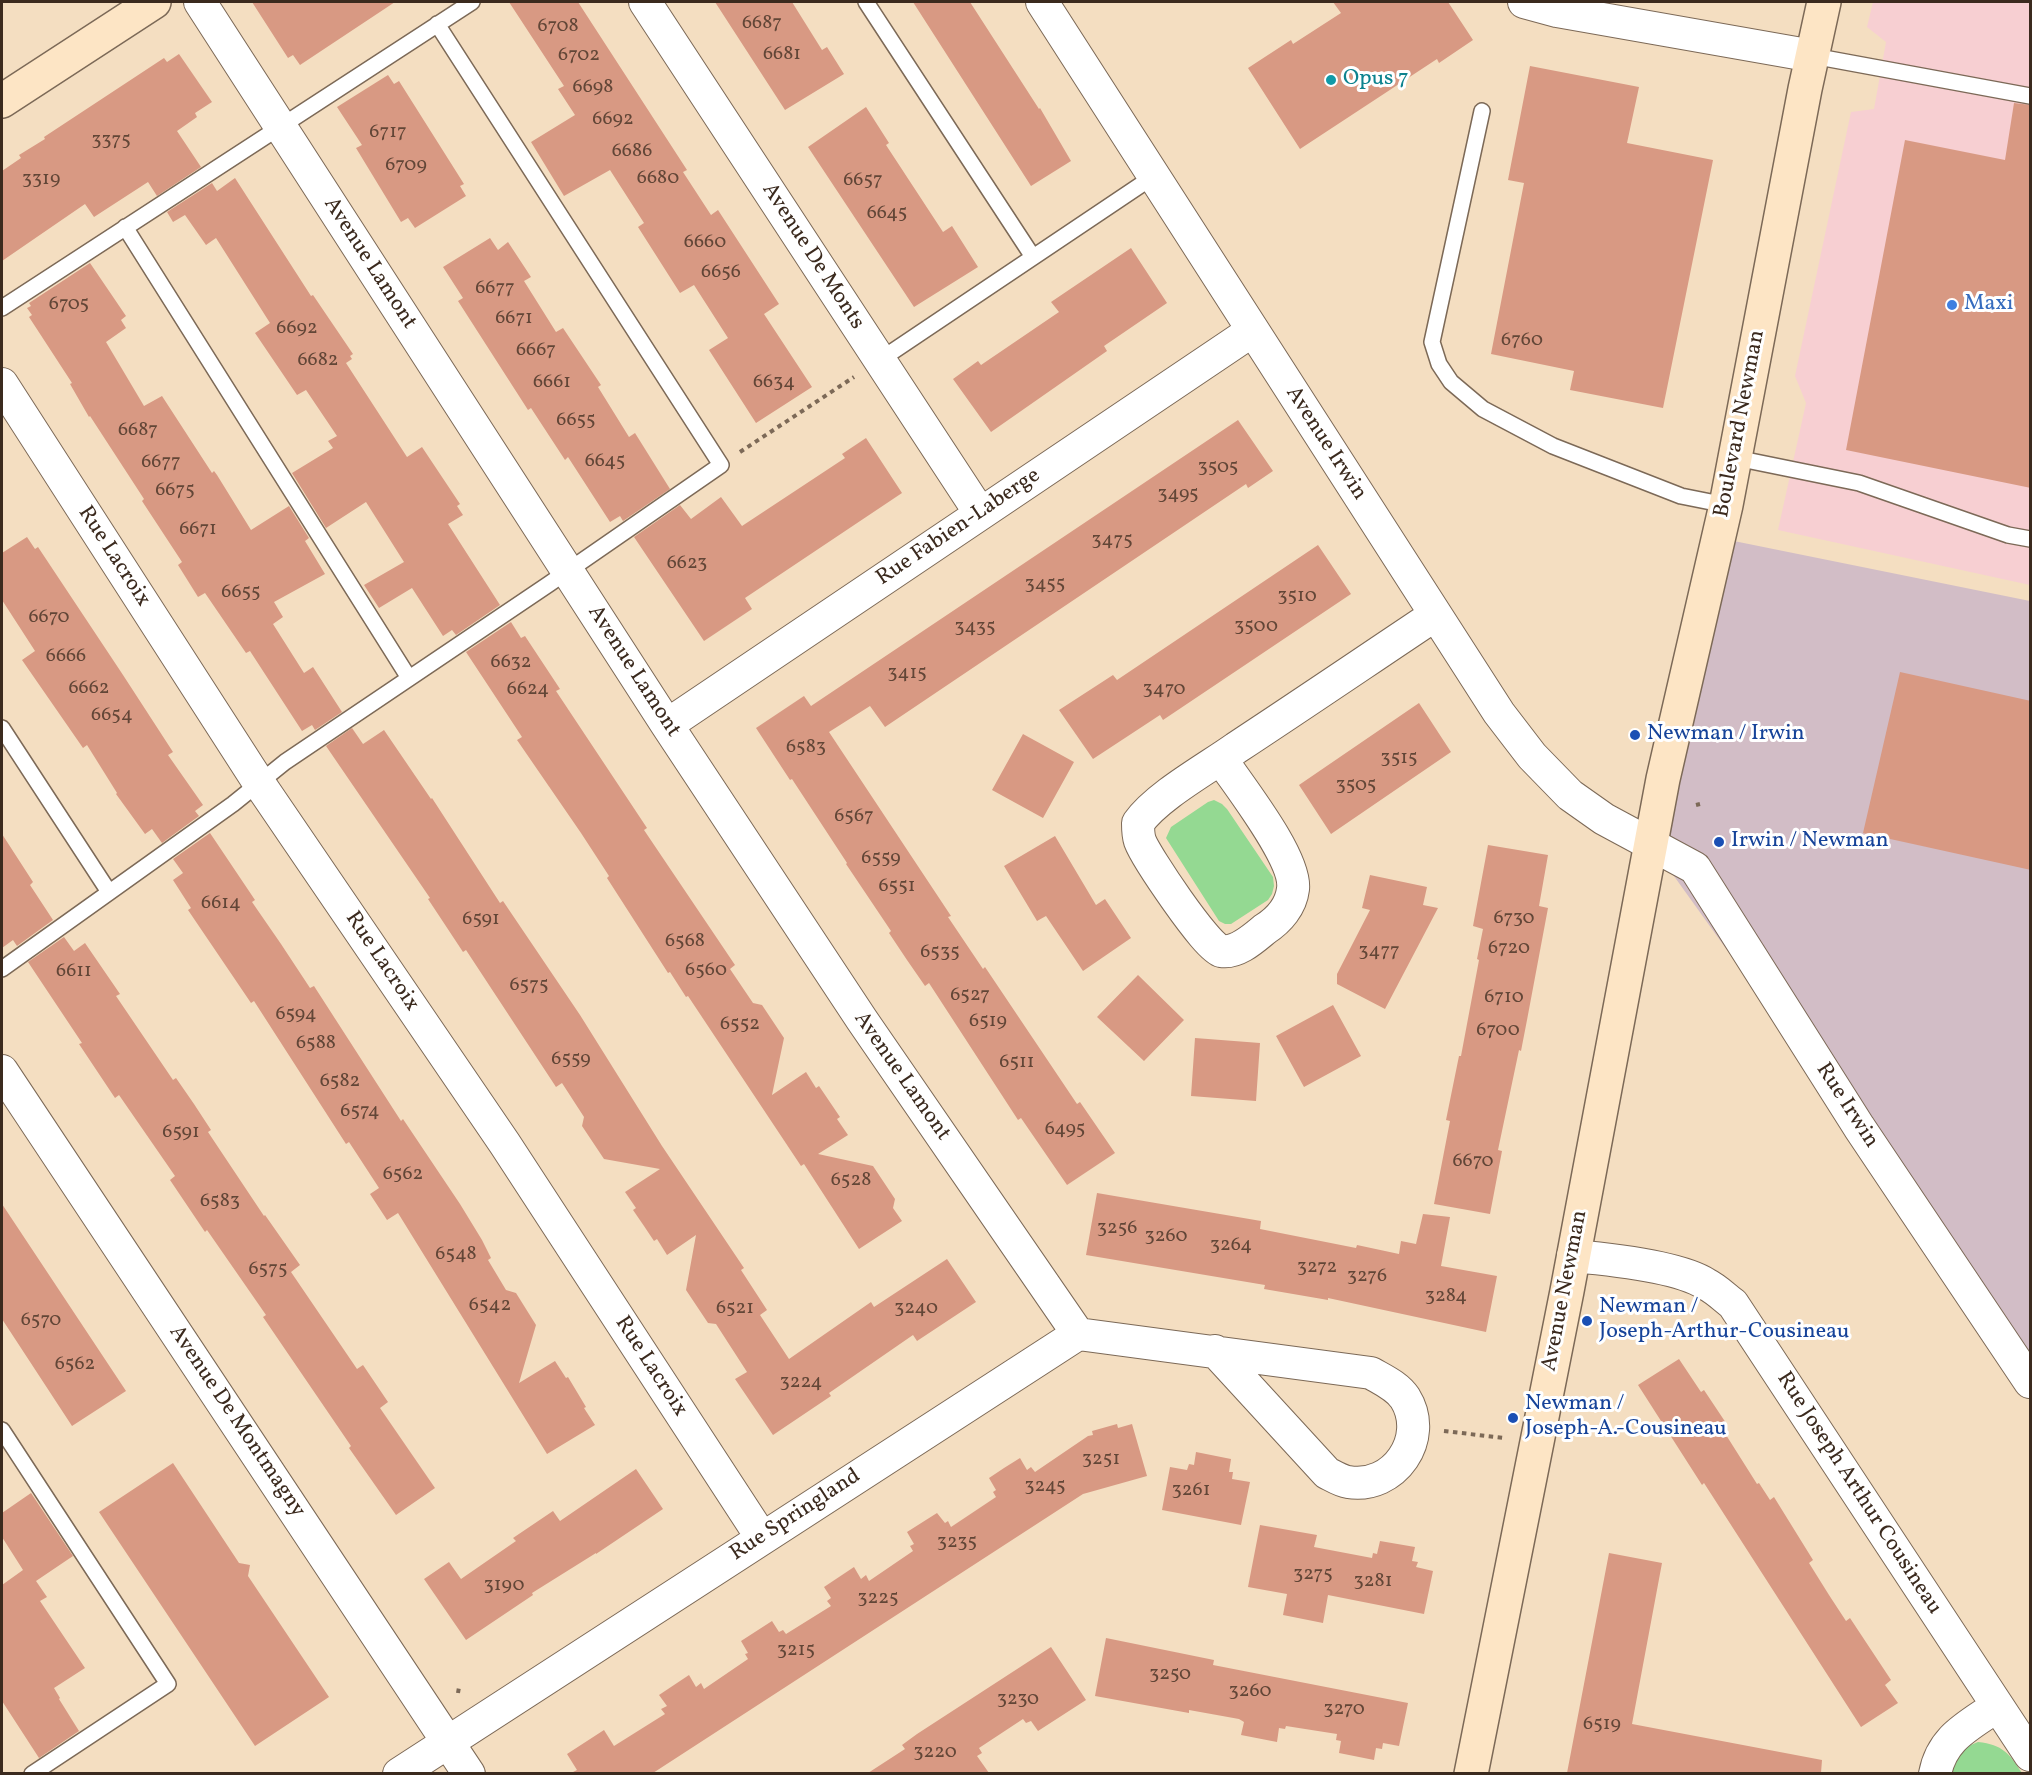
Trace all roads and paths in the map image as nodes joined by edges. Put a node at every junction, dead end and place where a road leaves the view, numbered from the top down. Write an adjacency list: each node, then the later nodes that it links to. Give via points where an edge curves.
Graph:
1 (154, 2): 12 (street)
2 (200, 2): 14 (street, Avenue Lamont)
3 (472, 2): 9 (lane)
4 (645, 2): 20 (street, Avenue De Monts)
5 (866, 2): 17 (lane)
6 (1042, 2): 15 (street, Avenue Irwin)
7 (1524, 2): 10 (street)
8 (1824, 2): 10 (street, Boulevard Newman)
9 (437, 24): 14 (lane); 23 (lane)
10 (1813, 56): 11 (lane); 22 (street, Boulevard Newman)
11 (2031, 96)
12 (2, 101)
13 (1482, 111): 24 (lane, via 1432,342 1439,364 1451,382 1483,409 1553,446 1681,496)
14 (280, 126): 16 (lane); 27 (street, Avenue Lamont)
15 (1154, 176): 17 (lane); 19 (street, Avenue Irwin)
16 (125, 227): 18 (lane); 29 (lane)
17 (1034, 257): 20 (lane)
18 (2, 308)
19 (1252, 331): 25 (street, Rue Fabien-Laberge); 28 (street, Avenue Irwin)
20 (880, 360): 23 (path); 25 (street, Avenue De Monts)
21 (2, 384): 33 (street, Rue Lacroix)
22 (1736, 458): 24 (street, Boulevard Newman); 26 (lane, via 1859,483 2008,535)
23 (721, 465): 27 (lane)
24 (1726, 505): 34 (street, Boulevard Newman)
25 (980, 513): 30 (street, Rue Fabien-Laberge)
26 (2031, 539)
27 (567, 571): 29 (lane); 30 (street, Avenue Lamont)
28 (1436, 615): 32 (street); 34 (street, Avenue Irwin, via 1499,713 1532,756 1570,795)
29 (409, 678): 33 (lane)
30 (667, 725): 39 (street, Avenue Lamont)
31 (2, 728): 35 (lane)
32 (1221, 759): 32 (street, via 1151,807 1138,823 1140,843 1149,858 1200,933 1221,951 1235,949 1274,923 1287,908 1293,890 1293,874 1282,851)
33 (259, 783): 35 (lane); 45 (street, Rue Lacroix, via 505,1144)
34 (1651, 844): 38 (street, Avenue Newman); 41 (street, Rue Irwin, via 1695,868 1859,1127)
35 (108, 892): 36 (lane)
36 (2, 969)
37 (2, 1071): 49 (street, Avenue De Montmagny)
38 (1573, 1256): 48 (street, Rue Joseph Arthur Cousineau, via 1621,1260 1674,1272 1705,1282 1732,1304); 54 (street, Avenue Newman)
39 (1077, 1334): 40 (street); 45 (street, Rue Springland)
40 (1215, 1352): 40 (street, via 1327,1473 1347,1482 1377,1480 1398,1466 1410,1447 1413,1428 1405,1398 1371,1373)
41 (2031, 1382)
42 (2, 1430): 51 (lane, via 168,1684)
43 (1440, 1430): 44 (path)
44 (1504, 1438)
45 (762, 1538): 49 (street, Rue Springland)
46 (459, 1687): 47 (path)
47 (458, 1693)
48 (1997, 1706): 50 (street, Rue Joseph Arthur Cousineau); 55 (street, via 1947,1743)
49 (448, 1742): 52 (street, Rue Springland); 53 (street, Avenue De Montmagny)
50 (2031, 1755)
51 (32, 1773)
52 (399, 1773)
53 (469, 1773)
54 (1471, 1773)
55 (1935, 1773)

